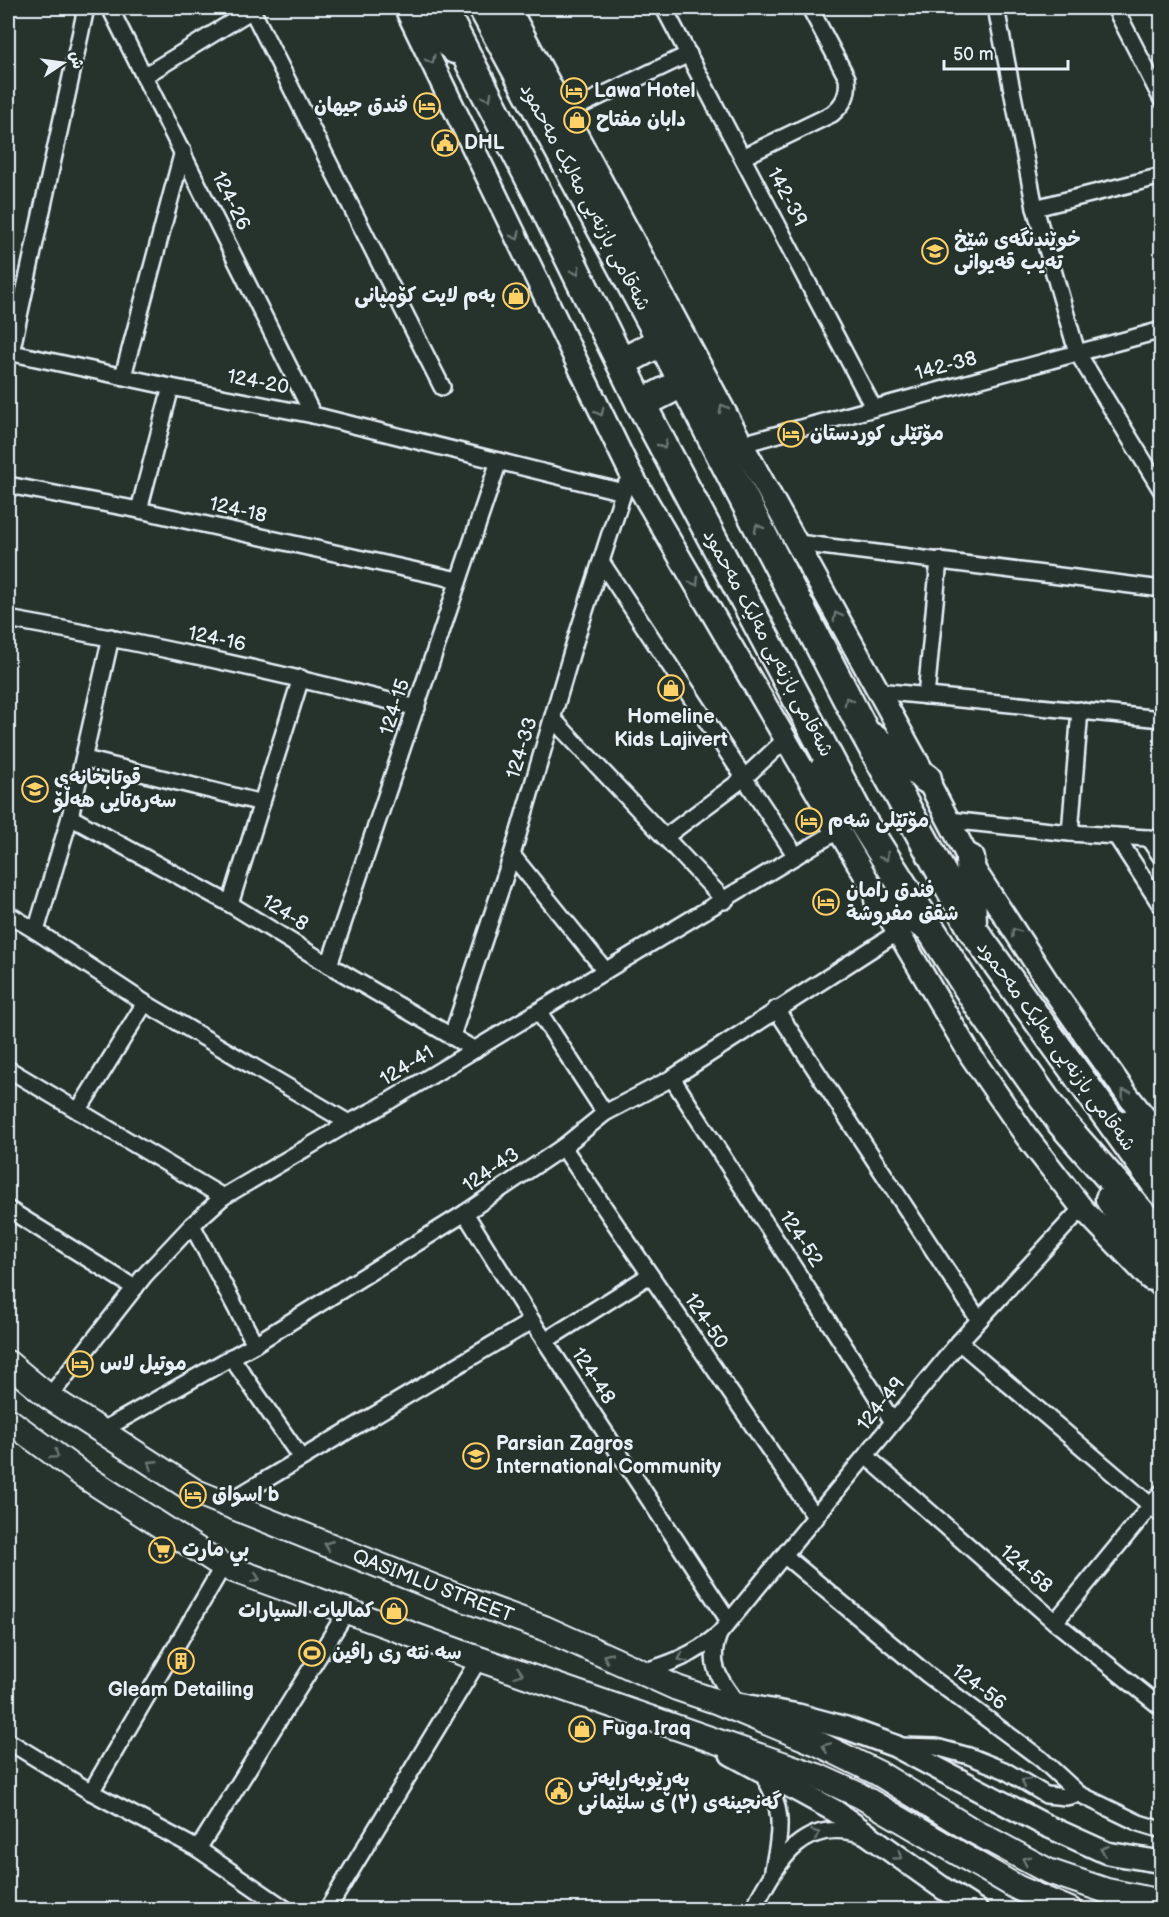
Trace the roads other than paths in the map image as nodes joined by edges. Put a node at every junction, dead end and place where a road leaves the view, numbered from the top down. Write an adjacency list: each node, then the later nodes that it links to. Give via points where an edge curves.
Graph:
1 (86, 8): 23 (street)
2 (110, 8): 14 (street, 124-26)
3 (406, 8): 35 (main road, one-way to 35)
4 (411, 8): 13 (highway)
5 (442, 8): 13 (highway, شەقامی بازنەیی مەلیک مەحمود)
6 (664, 8): 12 (street, 142-39)
7 (810, 8): 18 (street, via 843,68 848,88 846,99 832,114)
8 (996, 8): 20 (street)
9 (1115, 8): 15 (street)
10 (251, 9): 14 (street); 29 (street)
11 (495, 12): 16 (main road); 22 (highway, شەقامی بازنەیی مەلیک مەحمود)
12 (689, 54): 16 (street); 18 (street, 142-39)
13 (470, 63): 25 (highway, شەقامی بازنەیی مەلیک مەحمود, one-way to 25)
14 (144, 76): 17 (street, 124-26)
15 (1161, 100)
16 (566, 113): 33 (main road, one-way to 16)
17 (183, 151): 26 (street); 32 (street, 124-26)
18 (743, 157): 31 (street, 142-39)
19 (1161, 176): 20 (street)
20 (1035, 208): 24 (street)
21 (1161, 330): 24 (street, 142-38)
22 (662, 341): 25 (highway); 27 (highway, شەقامی بازنەیی مەلیک مەحمود)
23 (9, 352): 26 (street, 124-20)
24 (1077, 352): 31 (street, 142-38); 37 (street)
25 (621, 363): 30 (highway, شەقامی بازنەیی مەلیک مەحمود)
26 (123, 376): 28 (street, 124-20)
27 (684, 382): 30 (highway); 53 (highway, شەقامی بازنەیی مەلیک مەحمود, one-way to 27)
28 (171, 387): 32 (street, 124-20); 38 (street)
29 (442, 387)
30 (641, 404): 55 (highway, شەقامی بازنەیی مەلیک مەحمود, one-way to 55)
31 (873, 407): 33 (street, 142-38)
32 (313, 414): 34 (street, 124-20)
33 (742, 444): 39 (main road)
34 (498, 461): 35 (street, 124-20); 42 (street, 124-15)
35 (626, 482): 41 (street, 124-33); 54 (main road, one-way to 54)
36 (8, 485): 38 (street, 124-18)
37 (1161, 491)
38 (139, 510): 42 (street, 124-18)
39 (798, 543): 40 (street); 47 (main road, one-way to 39)
40 (939, 560): 43 (street); 48 (street)
41 (602, 563): 51 (street, 124-33); 57 (street)
42 (458, 580): 49 (street, 124-15)
43 (1161, 589)
44 (8, 619): 45 (street, 124-16)
45 (111, 637): 46 (street, 124-16); 56 (street)
46 (301, 678): 49 (street, 124-16); 59 (street)
47 (878, 690): 48 (street); 58 (main road)
48 (926, 696): 50 (street)
49 (417, 708): 80 (street, 124-15)
50 (1080, 710): 52 (street); 63 (street)
51 (553, 718): 65 (street); 67 (street, 124-33)
52 (1161, 719)
53 (864, 731): 58 (highway); 77 (highway, شەقامی بازنەیی مەلیک مەحمود)
54 (786, 739): 57 (street); 62 (main road)
55 (821, 742): 62 (highway); 76 (highway, شەقامی بازنەیی مەلیک مەحمود, one-way to 76, via 862,822)
56 (85, 759): 59 (street); 60 (street)
57 (744, 778): 65 (street); 68 (street)
58 (927, 779): 61 (main road)
59 (262, 803): 73 (street)
60 (70, 817): 73 (street, 124-8); 78 (street)
61 (949, 820): 63 (street); 70 (main road)
62 (836, 826): 68 (street, 124-41); 71 (main road)
63 (1070, 833): 64 (street)
64 (1116, 836): 66 (street); 74 (street)
65 (665, 837): 72 (street)
66 (1155, 838): 69 (street)
67 (512, 855): 81 (street); 85 (street, 124-33)
68 (796, 856): 72 (street, 124-41)
69 (1161, 858)
70 (970, 859): 77 (highway); 94 (main road, one-way to 70, via 1051,987)
71 (879, 900): 76 (highway); 79 (main road)
72 (725, 901): 81 (street, 124-41)
73 (230, 904): 80 (street, 124-8)
74 (1161, 907)
75 (8, 914): 78 (street)
76 (928, 927): 92 (highway, شەقامی بازنەیی مەلیک مەحمود)
77 (973, 930): 86 (highway, شەقامی بازنەیی مەلیک مەحمود)
78 (36, 931): 82 (street)
79 (898, 933): 83 (street, 124-43); 99 (main road, via 970,1056)
80 (329, 965): 85 (street, 124-8)
81 (605, 970): 84 (street, 124-41)
82 (145, 1003): 90 (street); 93 (street)
83 (776, 1010): 89 (street, 124-43); 108 (street)
84 (539, 1012): 87 (street, 124-41); 91 (street)
85 (452, 1036): 87 (street, 124-8)
86 (1053, 1042): 96 (highway); 97 (highway, شەقامی بازنەیی مەلیک مەحمود)
87 (475, 1050): 93 (street, 124-41)
88 (8, 1069): 90 (street)
89 (672, 1078): 91 (street, 124-43); 117 (street, 124-52)
90 (78, 1111): 98 (street)
91 (605, 1113): 95 (street, 124-43)
92 (1061, 1122): 103 (highway, شەقامی بازنەیی مەلیک مەحمود); 105 (highway)
93 (349, 1123): 98 (street, 124-41)
94 (1161, 1138)
95 (562, 1147): 101 (street, 124-43); 104 (street, 124-50)
96 (1161, 1157)
97 (1161, 1192)
98 (224, 1197): 102 (street, 124-41)
99 (1082, 1208): 107 (main road); 108 (street, 124-49)
100 (8, 1209): 106 (street)
101 (465, 1213): 109 (street, 124-48); 112 (street, 124-43)
102 (192, 1225): 106 (street, 124-41); 112 (street)
103 (1161, 1237)
104 (650, 1275): 110 (street); 124 (street, 124-50)
105 (1161, 1282)
106 (135, 1288): 115 (street, 124-41)
107 (1161, 1292)
108 (979, 1320): 111 (street, 124-49)
109 (532, 1321): 110 (street, 124-48); 120 (street)
110 (545, 1341): 128 (street, 124-48)
111 (958, 1342): 117 (street, 124-49); 123 (street)
112 (255, 1344): 113 (street, 124-43)
113 (231, 1357): 118 (street, 124-43); 120 (street)
114 (8, 1363): 115 (main road, QASIMLU STREET)
115 (49, 1397): 118 (main road, QASIMLU STREET)
116 (8, 1420): 126 (main road, one-way to 126, via 84,1476)
117 (893, 1422): 119 (street, 124-49)
118 (101, 1431): 122 (main road, QASIMLU STREET, one-way to 118, via 196,1492)
119 (866, 1456): 124 (street, 124-49); 129 (street, 124-58)
120 (300, 1458): 122 (street)
121 (1161, 1492): 123 (street)
122 (225, 1504): 132 (main road, QASIMLU STREET, one-way to 122, via 544,1628)
123 (1156, 1510): 129 (street)
124 (816, 1518): 125 (street, 124-49)
125 (784, 1556): 128 (street, 124-49); 140 (street, 124-56, via 928,1675 1041,1759)
126 (223, 1566): 127 (main road, one-way to 127); 139 (street)
127 (347, 1611): 131 (main road); 143 (street)
128 (729, 1621): 130 (street, 124-49)
129 (1055, 1623): 134 (street, 124-58)
130 (719, 1634): 132 (street, one-way to 132, via 682,1659); 133 (street, via 714,1666)
131 (479, 1659): 135 (main road, one-way to 135); 148 (street)
132 (640, 1673): 133 (main road, QASIMLU STREET)
133 (733, 1706): 137 (main road, via 798,1715); 146 (main road, QASIMLU STREET, one-way to 133, via 1107,1891 1048,1871 878,1773)
134 (1161, 1708)
135 (686, 1730): 138 (main road); 151 (main road, via 860,1795 1018,1888)
136 (8, 1741): 139 (street)
137 (895, 1746): 140 (street, one-way to 137, via 1046,1795 1004,1770 936,1747); 144 (main road, one-way to 137, via 1107,1852 1044,1825)
138 (758, 1768): 142 (main road, via 815,1799); 145 (street, via 775,1796 781,1821)
139 (91, 1792): 143 (street)
140 (1079, 1794): 141 (street, 124-56)
141 (1161, 1830)
142 (874, 1839): 145 (street, one-way to 142, via 795,1846 822,1830 838,1829); 150 (main road, one-way to 150)
143 (198, 1849): 147 (street)
144 (1161, 1862)
145 (773, 1872): 149 (street)
146 (1161, 1902)
147 (287, 1910)
148 (327, 1910)
149 (752, 1910)
150 (977, 1910)
151 (1070, 1910)

